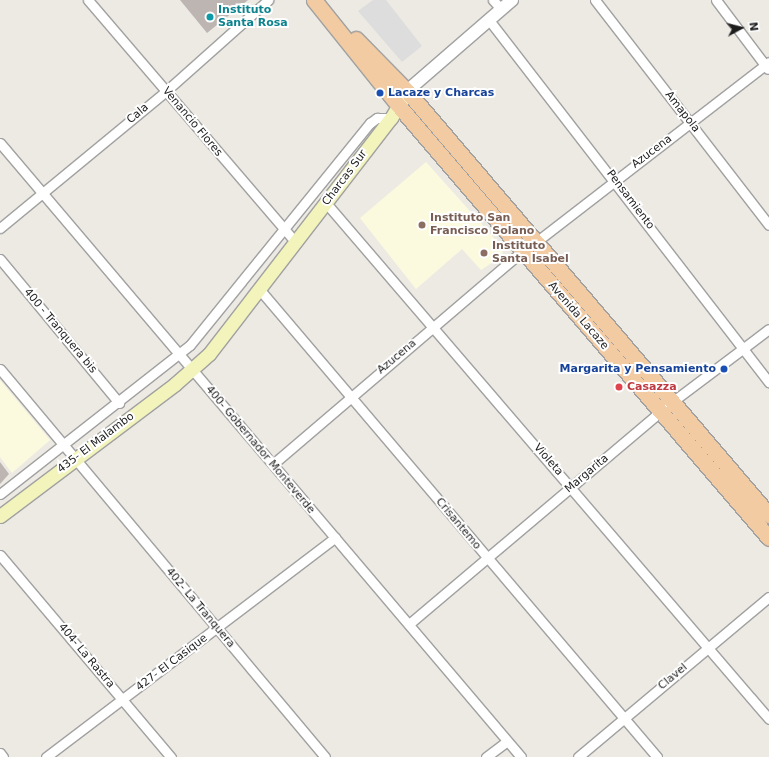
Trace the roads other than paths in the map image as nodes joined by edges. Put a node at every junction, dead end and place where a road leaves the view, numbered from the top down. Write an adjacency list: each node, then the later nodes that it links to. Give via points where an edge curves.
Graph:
1 (88, 0): 11 (street, Venancio Flores)
2 (268, 0): 11 (street, Cala)
3 (314, 0): 13 (main road, Avenida Lacaze)
4 (318, 0): 12 (main road, Avenida Lacaze)
5 (512, 0): 8 (street, Charcas Sur)
6 (595, 0): 14 (street, Amapola)
7 (716, 0): 10 (street)
8 (497, 5): 9 (street, Charcas Sur)
9 (489, 20): 12 (street, Charcas Sur); 16 (street, Pensamiento)
10 (768, 66): 14 (street, Azucena)
11 (166, 91): 17 (street, Cala); 21 (street, Venancio Flores)
12 (407, 91): 13 (main road, Charcas Sur); 22 (main road, Avenida Lacaze)
13 (394, 112): 18 (main road, Charcas Sur); 21 (street, via 370,123); 24 (main road, Avenida Lacaze)
14 (691, 123): 16 (street, Azucena); 19 (street, Amapola)
15 (0, 143): 17 (street, 400- Gobernador Monteverde)
16 (615, 180): 22 (street, Azucena); 29 (street, Pensamiento)
17 (42, 193): 20 (street, Cala); 30 (street, 400- Gobernador Monteverde)
18 (326, 203): 23 (main road, Charcas Sur); 27 (street, Violeta)
19 (769, 225)
20 (0, 228)
21 (285, 231): 23 (street, Venancio Flores); 30 (street)
22 (536, 242): 35 (main road, Avenida Lacaze)
23 (296, 243): 26 (main road, Charcas Sur)
24 (522, 251): 27 (street, Azucena); 35 (main road, via 552,279 654,396); 37 (main road, Avenida Lacaze)
25 (0, 259): 36 (street, 400 - Tranquera bis)
26 (260, 290): 32 (main road, Charcas Sur); 34 (street, Crisantemo)
27 (434, 327): 34 (street, Azucena); 41 (street, Violeta)
28 (769, 329): 29 (street, Margarita)
29 (743, 348): 33 (street, Pensamiento); 35 (street, Margarita)
30 (178, 356): 32 (street, 400- Gobernador Monteverde); 36 (street)
31 (0, 369): 38 (street)
32 (192, 370): 39 (main road, 435- El Malambo); 40 (street, 400- Gobernador Monteverde)
33 (769, 382)
34 (351, 396): 40 (street, Azucena); 48 (street, Crisantemo)
35 (672, 402): 37 (street, Margarita); 44 (main road, Avenida Lacaze)
36 (119, 403): 38 (street)
37 (661, 412): 41 (street, Margarita); 46 (main road, Avenida Lacaze)
38 (64, 446): 39 (street, 402- La Tranquera); 42 (street)
39 (75, 460): 43 (main road, 435- El Malambo); 51 (street, 402- La Tranquera)
40 (273, 464): 45 (street, 400- Gobernador Monteverde)
41 (571, 487): 48 (street, Margarita); 52 (street, Violeta)
42 (0, 494)
43 (0, 516)
44 (769, 516)
45 (335, 538): 50 (street, 400- Gobernador Monteverde); 51 (street, 427- El Casique)
46 (769, 538)
47 (0, 555): 53 (street, 404- La Rastra)
48 (487, 558): 50 (street, Margarita); 54 (street, Crisantemo)
49 (769, 597): 52 (street, Clavel)
50 (409, 624): 56 (street, 400- Gobernador Monteverde)
51 (218, 629): 53 (street, 427- El Casique); 61 (street, 402- La Tranquera)
52 (708, 648): 54 (street, Clavel); 55 (street, Violeta)
53 (122, 699): 59 (street, 427- El Casique); 60 (street, 404- La Rastra)
54 (624, 718): 64 (street, Clavel); 65 (street, Crisantemo)
55 (769, 719)
56 (507, 740): 62 (street); 63 (street, 400- Gobernador Monteverde)
57 (0, 753): 58 (street)
58 (3, 757)
59 (46, 757)
60 (171, 757)
61 (325, 757)
62 (486, 757)
63 (521, 757)
64 (578, 757)
65 (658, 757)

